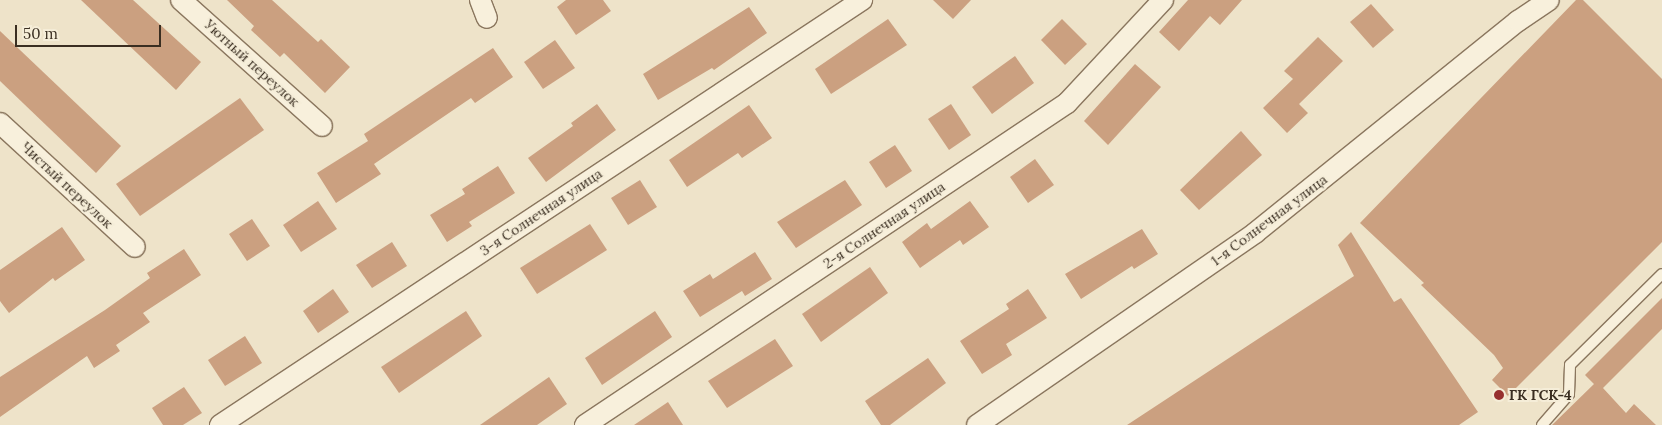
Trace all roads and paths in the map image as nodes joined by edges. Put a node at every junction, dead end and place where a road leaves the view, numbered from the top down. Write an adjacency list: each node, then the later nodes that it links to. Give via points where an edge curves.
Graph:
1 (181, 0): 6 (street, Уютный переулок)
2 (862, 0): 9 (street, 3-я Солнечная улица)
3 (1163, 0): 10 (street, 2-я Солнечная улица, via 1067,102)
4 (1550, 0): 11 (street, 1-я Солнечная улица, via 1518,20 1255,233)
5 (0, 123): 7 (street, Чистый переулок)
6 (322, 126)
7 (135, 247)
8 (1662, 274): 12 (lane, via 1570,365 1569,394)
9 (220, 425)
10 (585, 425)
11 (977, 425)
12 (1542, 425)

